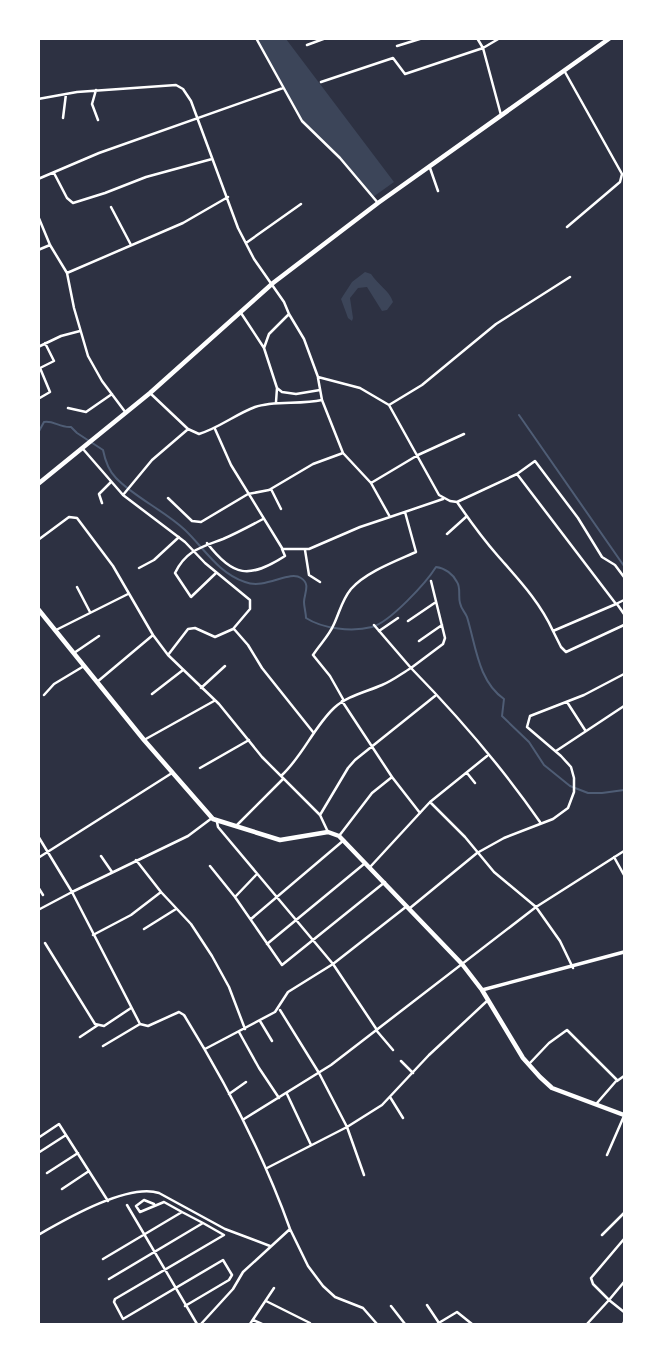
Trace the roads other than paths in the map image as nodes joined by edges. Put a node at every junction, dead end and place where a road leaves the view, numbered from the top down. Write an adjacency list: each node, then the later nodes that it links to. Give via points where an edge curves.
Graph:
1 (256, 38): 12 (street)
2 (326, 38): 7 (street)
3 (423, 38): 8 (street)
4 (477, 38): 9 (street)
5 (500, 38): 9 (street)
6 (610, 38): 10 (main road)
7 (307, 45)
8 (397, 46)
9 (484, 48): 11 (street, via 405,74 393,58); 16 (street)
10 (565, 72): 16 (main road); 30 (street, via 622,174)
11 (321, 82)
12 (283, 88): 17 (street); 26 (street, via 302,121)
13 (96, 90): 14 (street); 17 (street, via 176,85 191,101); 19 (street, via 92,104)
14 (66, 94): 15 (street); 18 (street)
15 (38, 99)
16 (500, 115): 21 (main road)
17 (197, 117): 20 (street); 22 (street)
18 (63, 118)
19 (98, 120)
20 (212, 159): 22 (street, via 74,203); 25 (street)
21 (430, 168): 24 (street); 26 (main road)
22 (53, 172): 23 (street)
23 (38, 179)
24 (438, 191)
25 (228, 197): 31 (street); 33 (street)
26 (378, 203): 37 (main road)
27 (301, 204): 31 (street)
28 (111, 207): 33 (street)
29 (39, 218): 32 (street)
30 (567, 227)
31 (246, 243): 37 (street)
32 (50, 245): 34 (street); 35 (street)
33 (131, 245): 35 (street)
34 (38, 250)
35 (67, 273): 40 (street)
36 (570, 277): 52 (street, via 496,324 423,384)
37 (273, 284): 38 (main road); 39 (street)
38 (241, 313): 43 (street); 47 (main road)
39 (289, 314): 43 (street); 44 (street)
40 (80, 331): 41 (street); 48 (street, via 88,356)
41 (45, 344): 42 (street); 49 (street, via 54,361 40,368 50,392)
42 (38, 347)
43 (264, 348): 45 (street)
44 (318, 377): 46 (street); 52 (street, via 360,388)
45 (276, 388): 46 (street, via 296,394); 51 (street)
46 (320, 390): 50 (street)
47 (150, 393): 54 (main road); 55 (street)
48 (112, 394): 53 (street, via 86,412); 54 (street)
49 (38, 399)
50 (322, 400): 51 (street); 59 (street)
51 (276, 404): 56 (street, via 255,407)
52 (389, 405): 60 (street)
53 (68, 408)
54 (126, 413): 58 (main road)
55 (188, 429): 56 (street, via 199,435); 66 (street, via 152,460)
56 (215, 429): 67 (street)
57 (464, 434): 60 (street)
58 (84, 448): 62 (street); 64 (main road)
59 (343, 453): 63 (street); 65 (street, via 313,464)
60 (418, 455): 63 (street); 69 (street)
61 (517, 474): 70 (street); 86 (street, via 535,461 602,556); 93 (street)
62 (111, 482): 66 (street); 71 (street, via 99,494)
63 (370, 483): 75 (street)
64 (38, 484)
65 (271, 489): 67 (street); 72 (street)
66 (125, 492): 78 (street)
67 (248, 494): 68 (street, via 197,522); 76 (street)
68 (168, 498)
69 (444, 499): 70 (street); 73 (street)
70 (457, 502): 74 (street)
71 (102, 503)
72 (281, 509)
73 (405, 512): 75 (street); 122 (street, via 416,552 396,559 349,591 313,655)
74 (467, 516): 77 (street); 105 (street, via 524,584)
75 (390, 517): 82 (street)
76 (263, 519): 80 (street); 81 (street)
77 (447, 534)
78 (178, 537): 83 (street); 84 (street)
79 (38, 540): 90 (street, via 69,517 77,518)
80 (205, 544): 81 (street, via 226,564 245,573 273,564 285,556); 83 (street)
81 (282, 549): 82 (street)
82 (305, 550): 88 (street, via 309,575)
83 (193, 551): 85 (street); 85 (street, via 175,571 189,596)
84 (139, 568)
85 (216, 573): 102 (street, via 252,604)
86 (625, 577)
87 (431, 581): 92 (street)
88 (320, 582)
89 (77, 587): 95 (street)
90 (129, 594): 95 (street); 106 (street)
91 (625, 600): 93 (street)
92 (436, 602): 98 (street); 100 (street)
93 (617, 604): 96 (street); 105 (street)
94 (38, 608): 103 (main road)
95 (90, 612): 103 (street)
96 (625, 614)
97 (398, 618): 104 (street)
98 (408, 621)
99 (374, 625): 104 (street)
100 (442, 625): 108 (street); 113 (street, via 443,644)
101 (625, 625): 105 (street, via 566,652)
102 (233, 629): 110 (street, via 215,637 188,629); 126 (street)
103 (56, 630): 109 (main road)
104 (379, 631): 113 (street)
105 (553, 631)
106 (153, 635): 110 (street); 116 (street)
107 (99, 636): 109 (street)
108 (419, 641)
109 (75, 653): 111 (main road)
110 (168, 655): 114 (street)
111 (84, 666): 116 (main road); 119 (street)
112 (225, 666): 117 (street)
113 (411, 668): 120 (street); 122 (street)
114 (183, 670): 117 (street); 118 (street)
115 (625, 674): 123 (street)
116 (97, 682): 127 (main road)
117 (201, 688): 121 (street)
118 (152, 694)
119 (44, 695)
120 (436, 695): 129 (street); 131 (street)
121 (215, 700): 127 (street); 128 (street)
122 (343, 701): 126 (street); 129 (street)
123 (566, 702): 125 (street); 130 (street, via 530,716 527,722 527,727)
124 (625, 706): 125 (street)
125 (585, 730): 130 (street)
126 (313, 732): 135 (street)
127 (144, 740): 133 (main road)
128 (249, 740): 132 (street); 135 (street)
129 (373, 745): 136 (street); 140 (street, via 348,768)
130 (556, 751): 142 (street, via 571,768 573,801 564,813)
131 (487, 756): 134 (street); 142 (street)
132 (200, 768)
133 (172, 773): 141 (main road); 148 (street)
134 (467, 773): 137 (street); 138 (street)
135 (282, 777): 140 (street); 143 (street)
136 (392, 777): 139 (street); 146 (street, via 372,793)
137 (475, 783)
138 (430, 802): 139 (street); 149 (street)
139 (420, 813): 154 (street)
140 (320, 815): 144 (street)
141 (215, 820): 143 (main road); 153 (street); 157 (street)
142 (540, 822): 149 (street)
143 (236, 826): 144 (main road, via 280,840)
144 (328, 832): 146 (main road)
145 (38, 836): 148 (street)
146 (341, 838): 154 (main road); 165 (street)
147 (625, 850): 151 (street)
148 (50, 852): 152 (street); 161 (street)
149 (477, 853): 166 (street); 167 (street)
150 (101, 856): 156 (street)
151 (614, 857): 158 (street); 167 (street)
152 (38, 858)
153 (136, 860): 156 (street); 162 (street)
154 (368, 864): 159 (main road); 171 (street)
155 (210, 866): 164 (street)
156 (112, 872): 161 (street)
157 (257, 875): 164 (street); 165 (street)
158 (625, 875)
159 (385, 882): 166 (main road); 174 (street)
160 (38, 887): 163 (street)
161 (72, 892): 169 (street); 173 (street)
162 (161, 892): 168 (street); 173 (street)
163 (43, 895)
164 (235, 897): 170 (street)
165 (276, 898): 170 (street); 171 (street)
166 (409, 907): 178 (street); 179 (main road)
167 (536, 907): 179 (street); 180 (street)
168 (176, 909): 172 (street); 188 (street, via 212,956)
169 (38, 910)
170 (251, 919): 176 (street)
171 (295, 919): 174 (street); 176 (street)
172 (144, 929)
173 (93, 936): 183 (street)
174 (313, 940): 176 (street, via 282,965); 178 (street)
175 (45, 943): 187 (street)
176 (267, 944)
177 (625, 952): 180 (street)
178 (333, 964): 184 (street, via 289,992); 189 (street)
179 (462, 964): 181 (main road); 189 (street)
180 (573, 968): 181 (street)
181 (482, 990): 182 (main road)
182 (487, 1001): 197 (main road); 199 (street)
183 (131, 1008): 186 (street); 187 (street)
184 (279, 1009): 185 (street); 198 (street)
185 (260, 1021): 188 (street); 192 (street)
186 (140, 1024): 193 (street); 194 (street, via 148,1026 179,1012)
187 (98, 1026): 191 (street)
188 (245, 1029): 190 (street)
189 (376, 1030): 195 (street); 198 (street)
190 (239, 1032): 194 (street); 206 (street)
191 (79, 1037)
192 (272, 1041)
193 (103, 1046)
194 (205, 1049): 203 (street)
195 (393, 1050)
196 (401, 1060): 199 (street)
197 (529, 1064): 201 (street, via 567,1030); 207 (main road, via 552,1087)
198 (318, 1073): 204 (street); 211 (street)
199 (413, 1073): 205 (street)
200 (625, 1076): 201 (street)
201 (617, 1081): 207 (street)
202 (246, 1082): 203 (street)
203 (229, 1094): 210 (street)
204 (287, 1094): 206 (street); 214 (street)
205 (390, 1097): 209 (street); 211 (street)
206 (279, 1098): 210 (street)
207 (594, 1105): 208 (main road)
208 (625, 1115): 217 (street)
209 (402, 1118)
210 (244, 1119): 218 (street)
211 (347, 1127): 214 (street); 221 (street)
212 (66, 1135): 213 (street, via 59,1125); 215 (street); 216 (street)
213 (38, 1138)
214 (311, 1145): 218 (street)
215 (38, 1153)
216 (78, 1153): 219 (street); 220 (street)
217 (607, 1155)
218 (267, 1168): 229 (street)
219 (89, 1171): 222 (street); 223 (street)
220 (47, 1173)
221 (364, 1175)
222 (62, 1189)
223 (108, 1201): 231 (street); 235 (street, via 150,1190 159,1192 225,1229)
224 (154, 1204): 224 (street, via 140,1212 136,1206 144,1200); 226 (street, via 164,1202)
225 (127, 1205): 230 (street)
226 (182, 1212): 228 (street); 230 (street)
227 (625, 1213): 232 (street)
228 (203, 1223): 237 (street); 239 (street, via 224,1235)
229 (290, 1229): 235 (street); 258 (street, via 323,1286 335,1297 363,1308)
230 (145, 1234): 237 (street); 238 (street)
231 (38, 1235)
232 (601, 1235)
233 (625, 1240): 234 (street)
234 (620, 1244): 236 (street); 244 (street, via 591,1278)
235 (270, 1246): 255 (street)
236 (625, 1249)
237 (156, 1252): 239 (street); 240 (street)
238 (103, 1259)
239 (166, 1270): 243 (street); 243 (street, via 115,1299 123,1318)
240 (109, 1279)
241 (625, 1282): 244 (street)
242 (274, 1288): 245 (street)
243 (176, 1289): 247 (street); 247 (street, via 223,1259 232,1275)
244 (609, 1300): 249 (street); 262 (street)
245 (266, 1301): 252 (street); 253 (street)
246 (426, 1305): 254 (street)
247 (185, 1306): 255 (street)
248 (391, 1306): 259 (street)
249 (625, 1312)
250 (314, 1319): 253 (street)
251 (446, 1319): 254 (street); 260 (street); 261 (street, via 457,1312)
252 (253, 1320): 256 (street); 257 (street)
253 (309, 1324)
254 (438, 1324)
255 (199, 1325)
256 (250, 1325)
257 (262, 1325)
258 (377, 1325)
259 (405, 1325)
260 (449, 1325)
261 (472, 1325)
262 (587, 1325)

